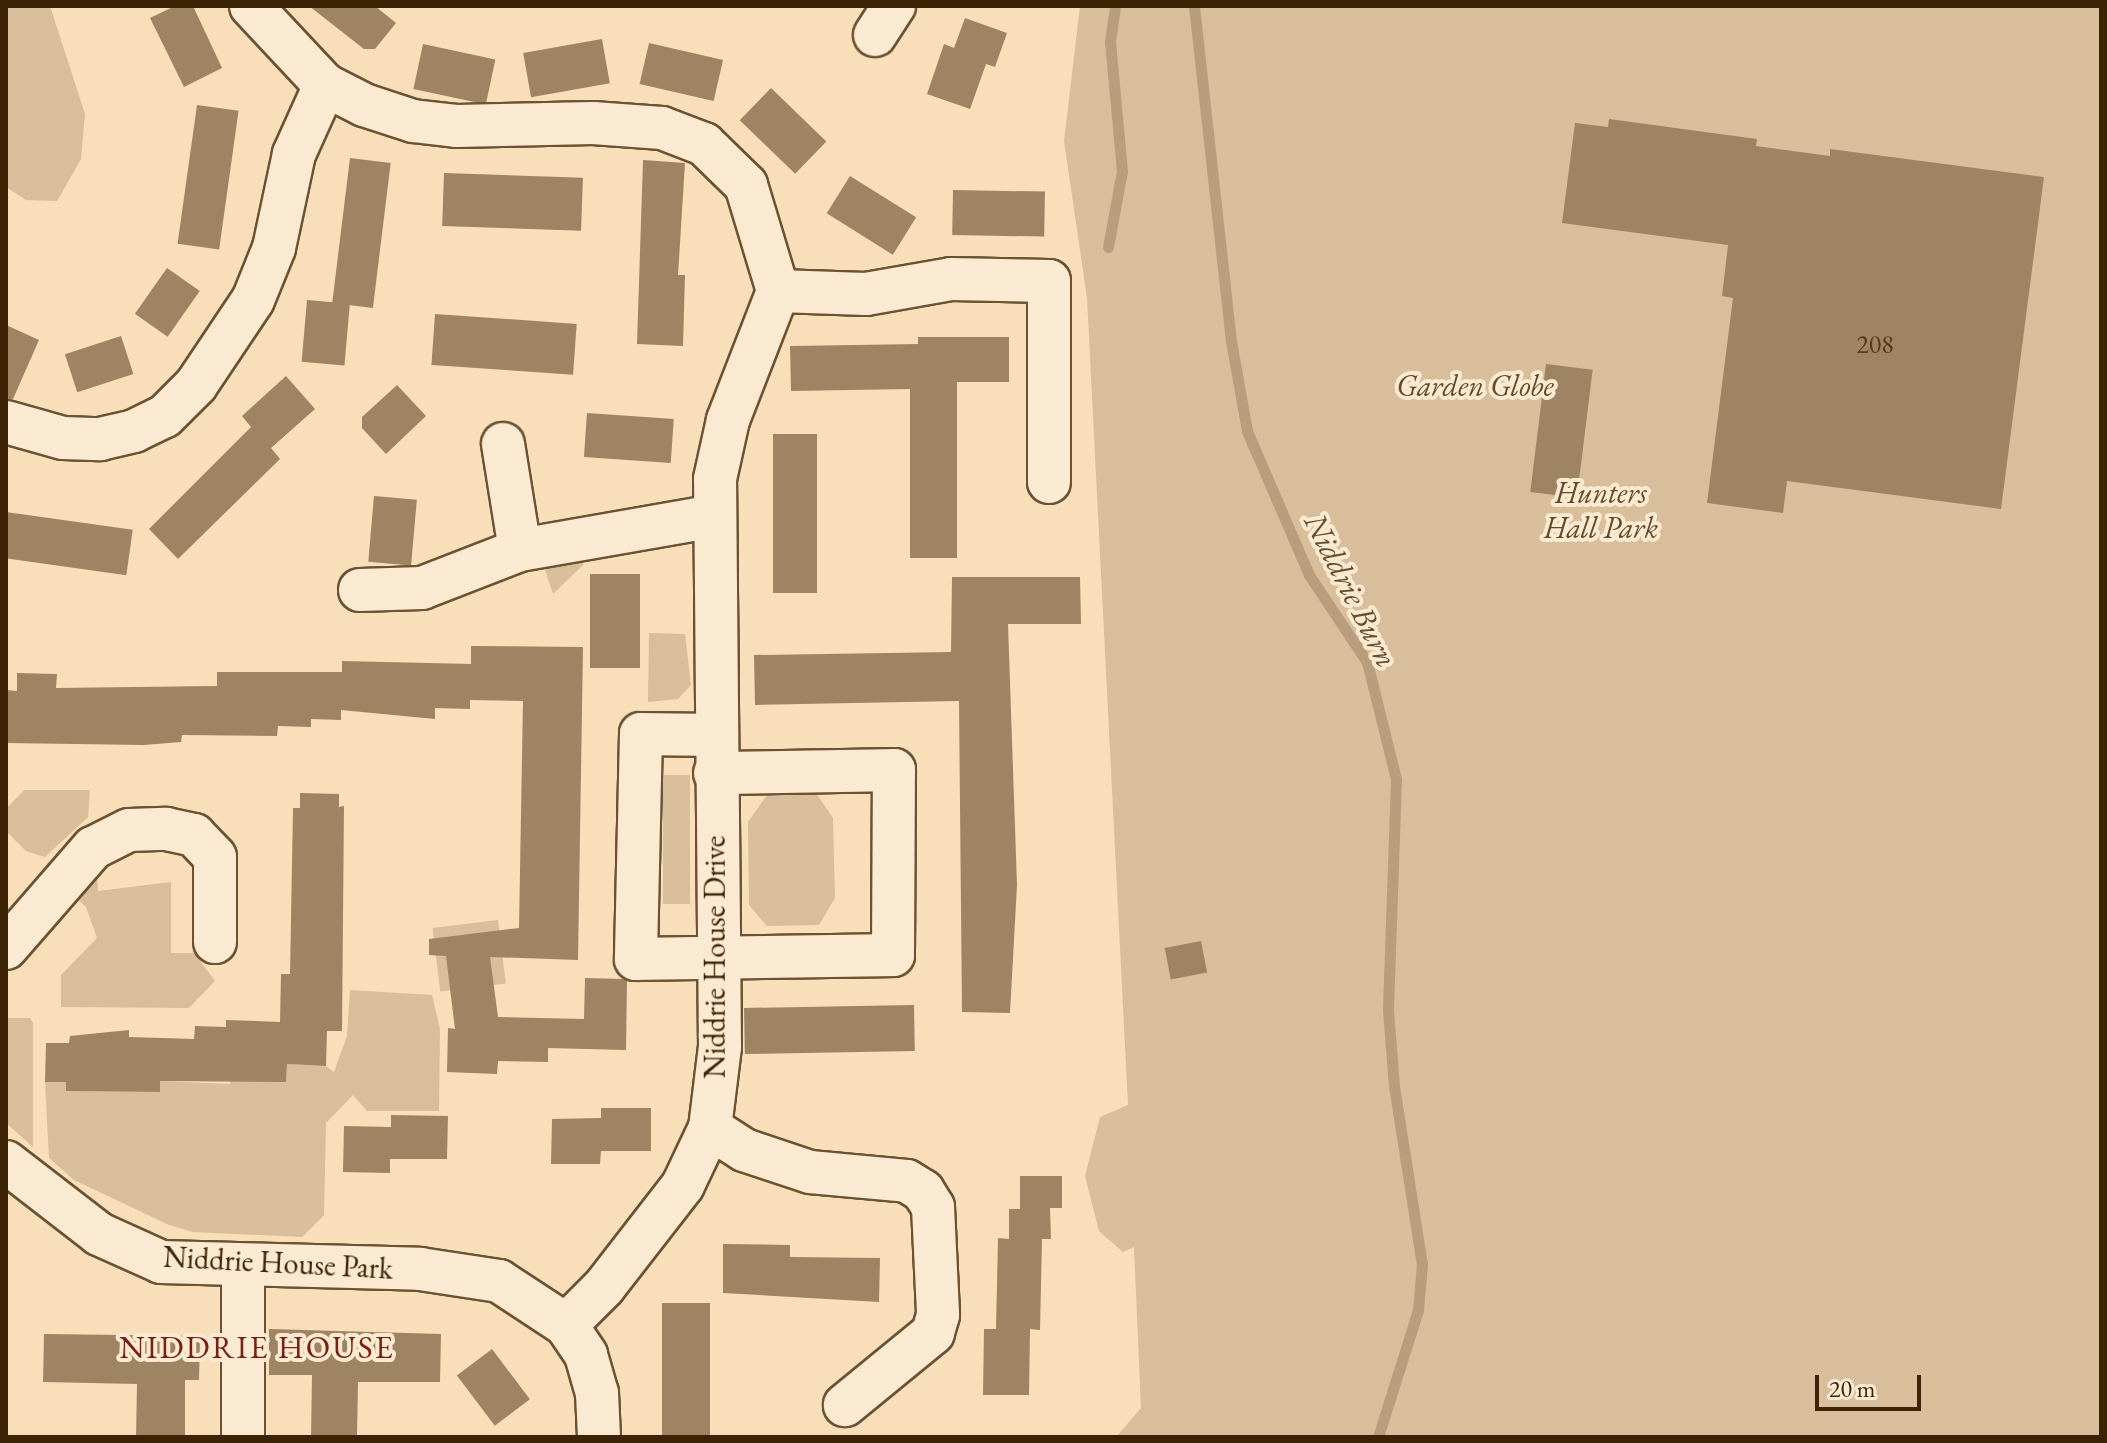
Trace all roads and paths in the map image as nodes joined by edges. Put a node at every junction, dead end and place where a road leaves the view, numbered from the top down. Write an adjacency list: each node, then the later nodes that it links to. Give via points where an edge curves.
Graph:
1 (251, 6): 2 (street)
2 (325, 85): 3 (street, via 413,121 662,128 704,144 746,185); 4 (street, via 294,154 274,248 253,300 196,385 165,416 100,439 63,438)
3 (778, 291): 6 (street, via 866,294 951,279 1049,281); 7 (street, Niddrie House Drive, via 728,420 715,479)
4 (6, 422)
5 (503, 444): 8 (street)
6 (1049, 482)
7 (714, 516): 8 (street); 10 (street, Niddrie House Drive)
8 (520, 550): 9 (street, via 422,588)
9 (360, 590)
10 (714, 754): 13 (street, Niddrie House Drive); 13 (street, via 641,734 636,959); 13 (street, via 894,770 893,955)
11 (215, 942): 12 (street, via 215,857 194,835 141,830 93,848)
12 (6, 948)
13 (718, 959): 14 (street, Niddrie House Drive, via 720,1047)
14 (710, 1128): 17 (street, Niddrie House Drive, via 683,1185 604,1287); 18 (street, via 744,1150 810,1172 907,1181 923,1191 933,1207 938,1315 933,1333)
15 (6, 1162): 16 (street, Niddrie House Park, via 99,1234 161,1262)
16 (243, 1267): 17 (street, Niddrie House Park, via 420,1269 499,1281); 19 (street)
17 (566, 1325): 20 (street, via 586,1355 597,1393)
18 (845, 1405)
19 (243, 1437)
20 (599, 1437)

